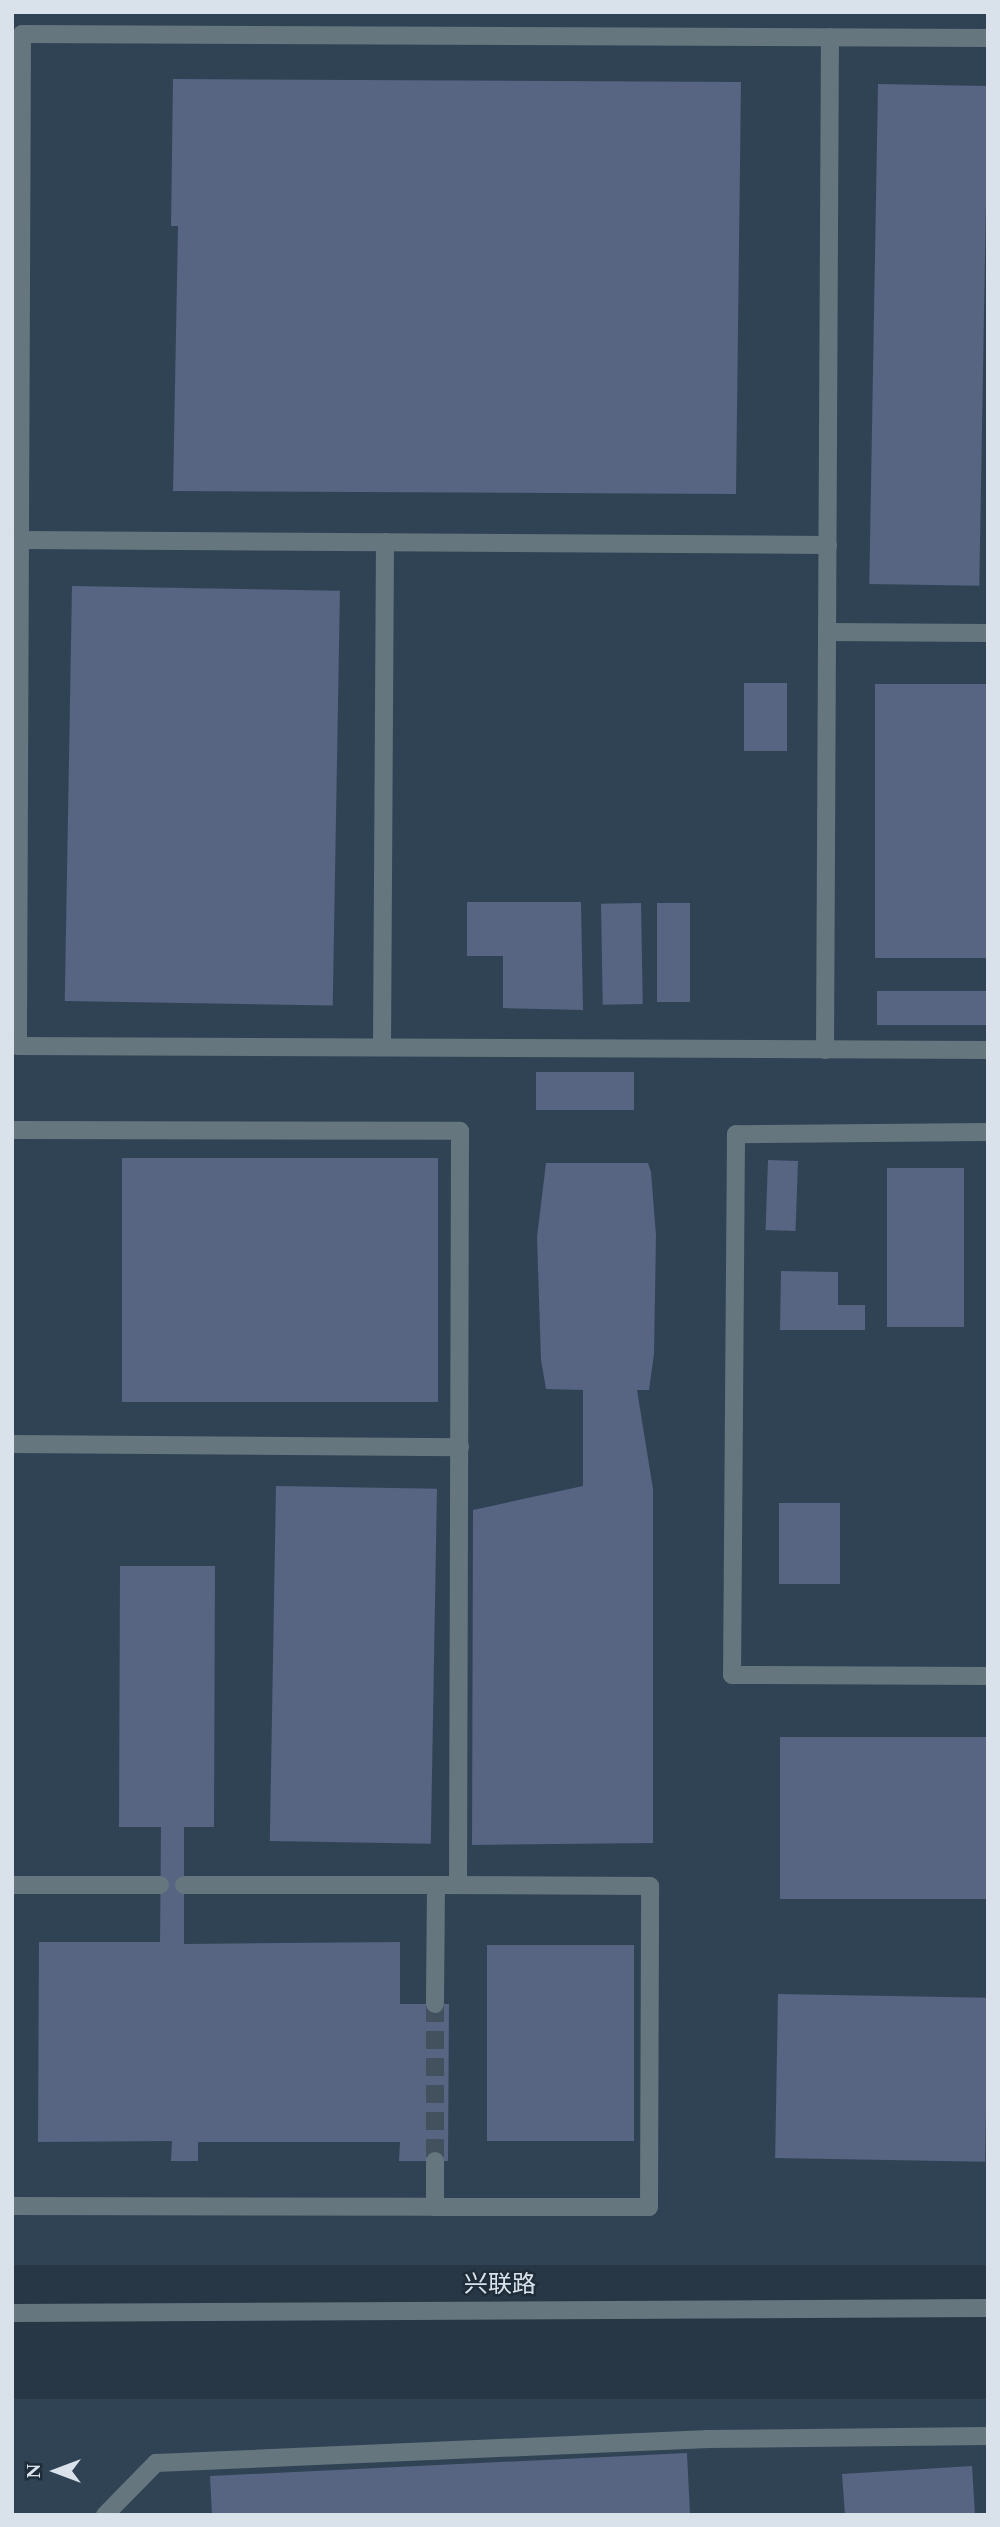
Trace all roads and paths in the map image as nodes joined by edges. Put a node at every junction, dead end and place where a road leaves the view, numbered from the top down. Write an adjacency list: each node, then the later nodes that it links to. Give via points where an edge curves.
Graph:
1 (830, 37): 2 (street); 3 (street, via 22,34); 5 (street)
2 (988, 38)
3 (20, 540): 4 (street); 8 (street, via 18,1046)
4 (385, 542): 5 (street); 8 (street)
5 (828, 545): 6 (street)
6 (827, 632): 7 (street); 9 (street)
7 (988, 633)
8 (382, 1047): 9 (street)
9 (825, 1049): 10 (street)
10 (988, 1051)
11 (12, 1130): 14 (street, via 460,1131)
12 (988, 1132): 15 (street, via 736,1134 732,1675)
13 (12, 1444): 14 (street)
14 (460, 1447): 20 (street)
15 (988, 1676)
16 (12, 1885): 17 (street)
17 (160, 1885)
18 (184, 1885): 19 (street)
19 (436, 1885): 20 (street); 21 (street)
20 (458, 1885): 24 (street, via 650,1886 649,2207)
21 (435, 2004)
22 (435, 2161): 24 (street)
23 (12, 2206): 24 (street)
24 (435, 2207)
25 (988, 2308): 26 (street, 兴联路)
26 (12, 2313)
27 (988, 2436): 28 (street, via 708,2439 156,2463)
28 (105, 2515)

